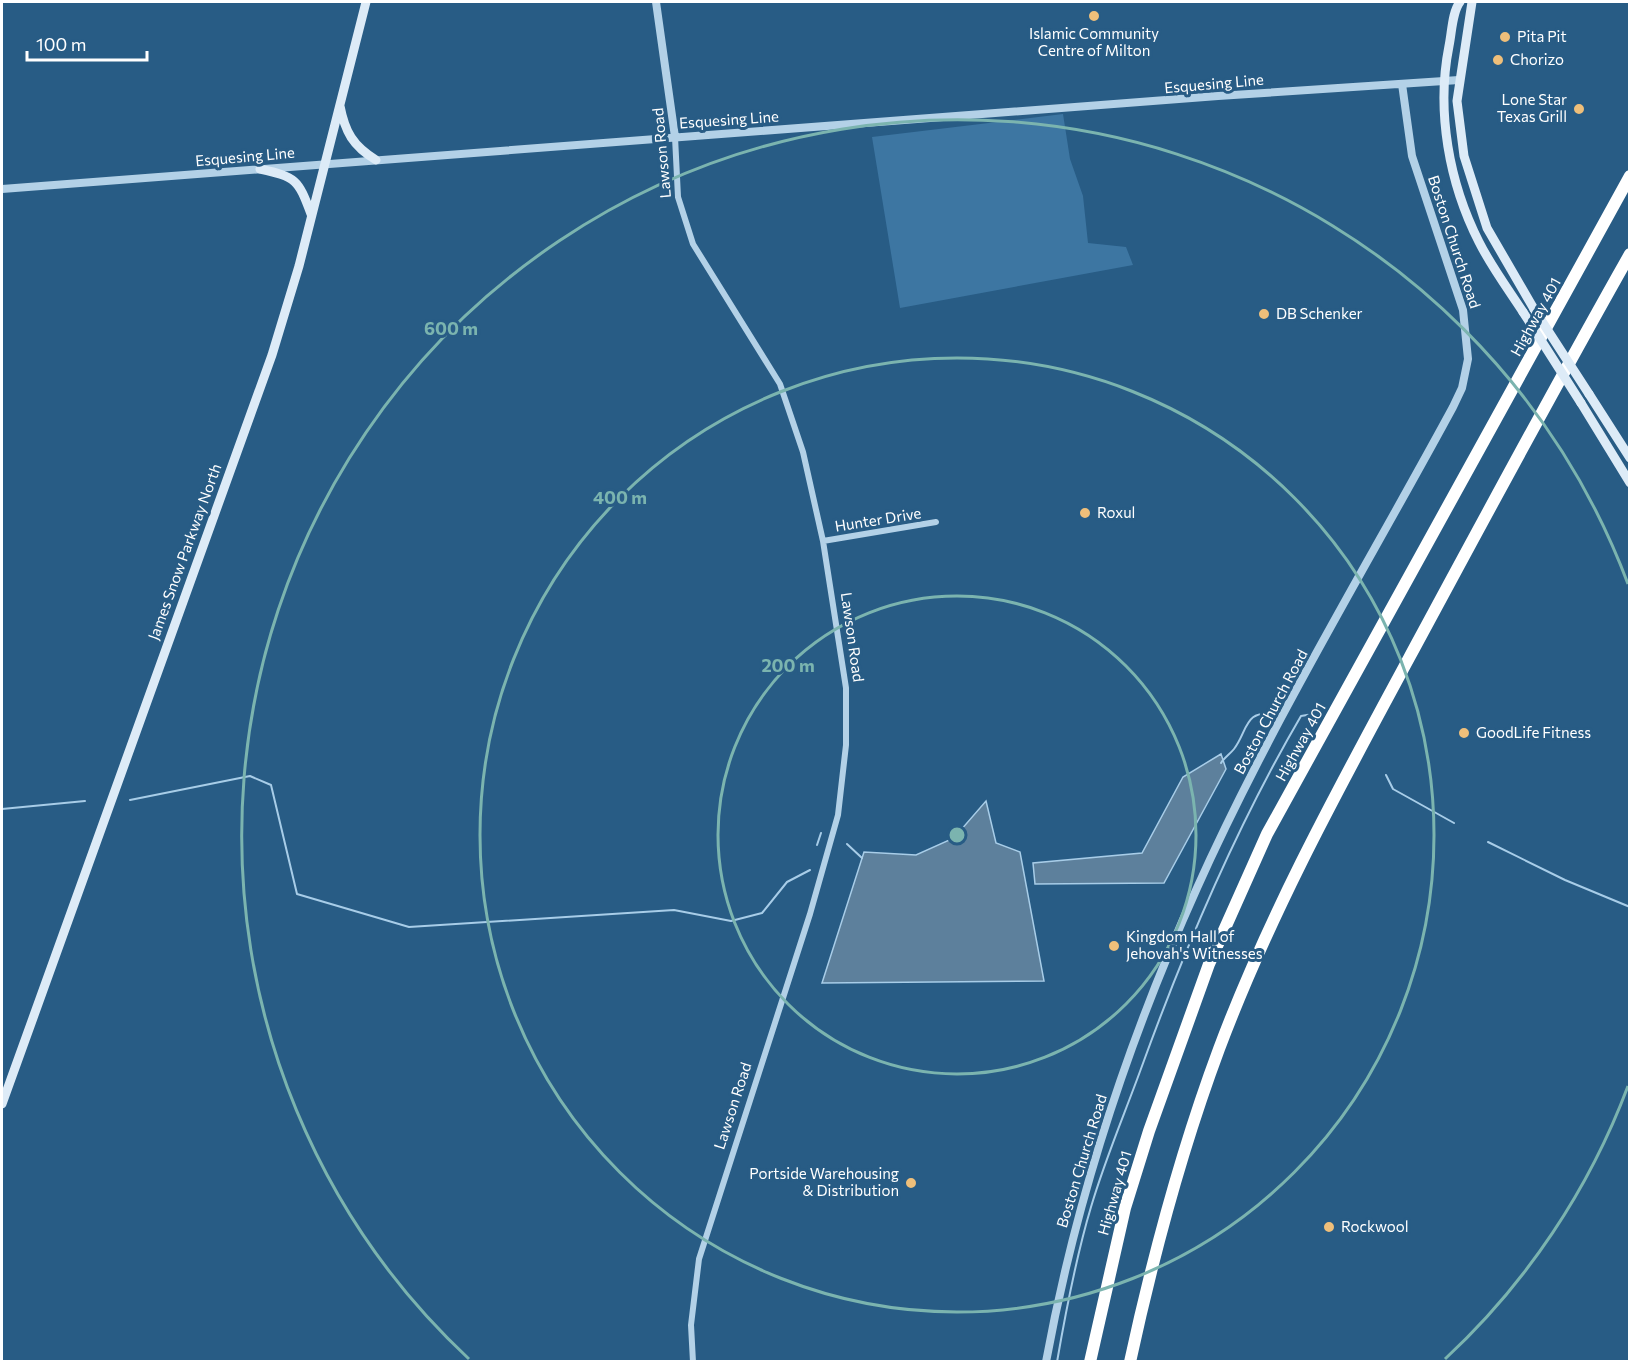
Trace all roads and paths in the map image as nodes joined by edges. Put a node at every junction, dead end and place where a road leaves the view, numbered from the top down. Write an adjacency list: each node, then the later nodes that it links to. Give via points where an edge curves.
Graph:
1 (366, 2): 8 (main road, James Snow Parkway North)
2 (656, 2): 9 (street, Lawson Road)
3 (1460, 2): 6 (main road)
4 (1472, 2): 5 (main road)
5 (1459, 80): 6 (street, Esquesing Line); 17 (main road, bridge, via 1458,123 1473,193 1487,228)
6 (1445, 81): 7 (street, Esquesing Line); 18 (main road, bridge, via 1446,135 1458,189 1479,242)
7 (1402, 84): 9 (street, Esquesing Line); 23 (street, Boston Church Road, via 1412,156 1463,310 1468,345 1466,374 1453,407 1264,753 1197,888 1113,1103 1057,1301)
8 (340, 104): 10 (main road, via 354,145); 11 (main road, James Snow Parkway North)
9 (675, 137): 10 (street, Esquesing Line); 20 (street, Lawson Road, via 676,179 684,219 709,274 748,328 780,384 803,452)
10 (376, 160): 11 (street, Esquesing Line)
11 (325, 164): 12 (street, Esquesing Line); 15 (main road, James Snow Parkway North)
12 (260, 169): 14 (street, Esquesing Line); 15 (main road, via 290,176 303,191)
13 (1629, 176): 24 (highway, Highway 401, via 1258,855 1209,964 1149,1131 1125,1208)
14 (2, 189)
15 (312, 215): 21 (main road, James Snow Parkway North, via 272,356)
16 (1629, 254): 25 (highway, via 1530,430 1296,872 1228,1026 1187,1140)
17 (1629, 458)
18 (1629, 483)
19 (936, 522): 20 (street, Hunter Drive)
20 (823, 541): 22 (street, Lawson Road, via 846,688 846,745 838,815 699,1259 691,1325)
21 (2, 1104)
22 (693, 1362)
23 (1046, 1362)
24 (1090, 1362)
25 (1130, 1362)

